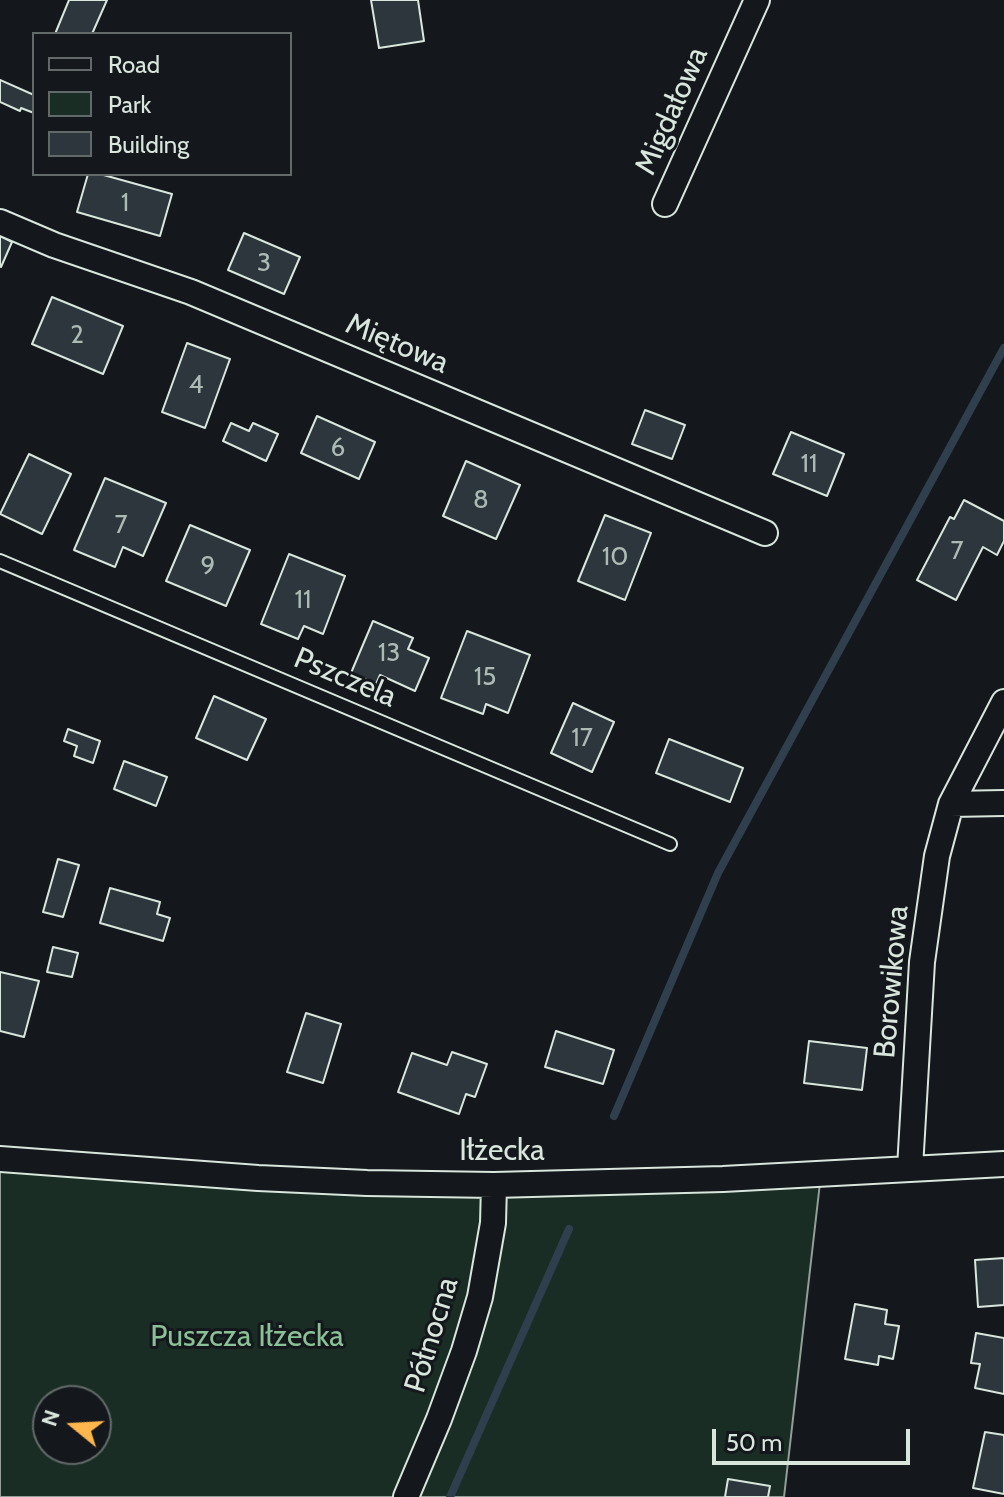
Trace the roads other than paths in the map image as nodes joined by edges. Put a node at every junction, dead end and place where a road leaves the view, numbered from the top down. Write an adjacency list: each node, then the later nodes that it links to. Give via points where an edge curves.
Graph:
1 (757, 0): 2 (street, Migdałowa)
2 (665, 204)
3 (0, 222): 4 (street, Miętowa, via 191,292)
4 (765, 533)
5 (0, 561): 9 (lane, Pszczela)
6 (1004, 702): 8 (street, Borowikowa)
7 (1004, 803): 8 (street)
8 (951, 804): 12 (street, Borowikowa, via 937,856 922,962)
9 (670, 844)
10 (0, 1159): 13 (street, Iłżecka, via 258,1178)
11 (1004, 1164): 12 (street, Iłżecka)
12 (910, 1168): 13 (street, Iłżecka)
13 (494, 1185): 14 (street, Północna, via 480,1297)
14 (406, 1497)

